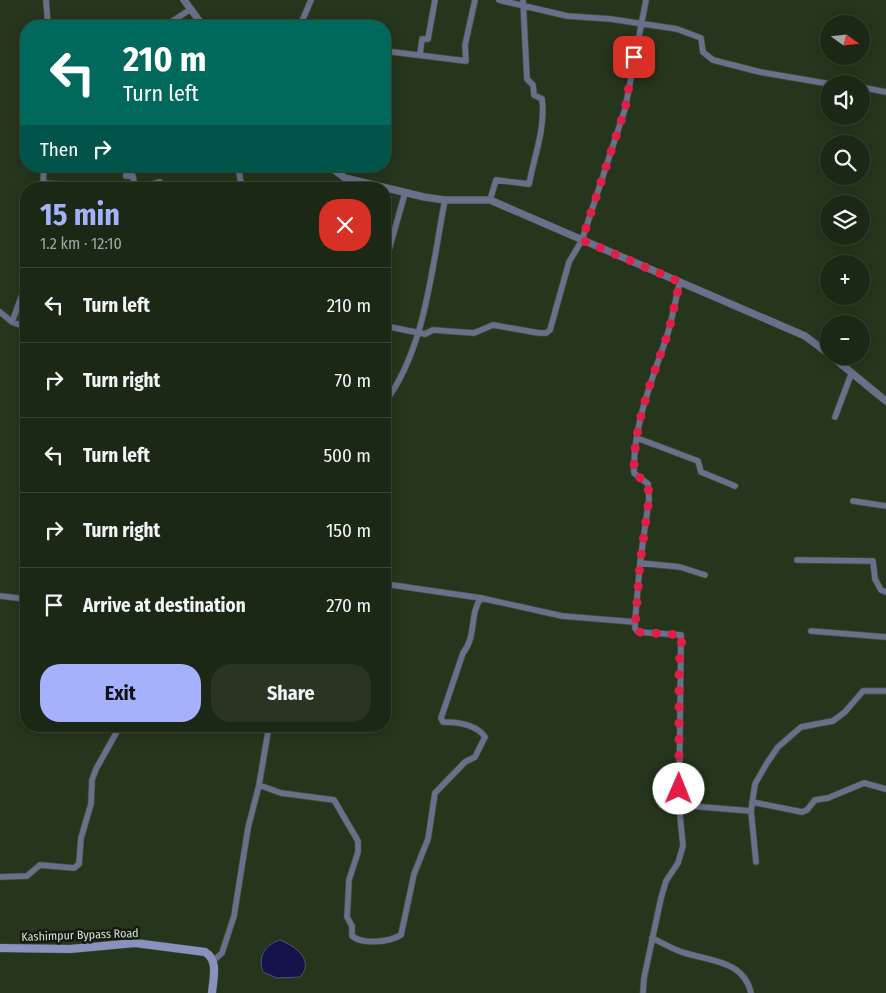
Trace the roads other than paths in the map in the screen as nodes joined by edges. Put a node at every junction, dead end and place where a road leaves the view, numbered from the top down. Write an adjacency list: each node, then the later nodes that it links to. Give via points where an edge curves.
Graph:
1 (46, 0): 11 (street)
2 (184, 0): 10 (street)
3 (312, 0): 14 (street)
4 (435, 0): 17 (street, via 428,39 422,39)
5 (475, 0): 17 (street, via 465,45 466,61)
6 (498, 0): 9 (street)
7 (523, 0): 9 (street)
8 (646, 0): 15 (street)
9 (522, 7): 15 (street, via 568,16); 28 (street, via 527,79 544,107 528,184 496,180)
10 (191, 9): 12 (street); 13 (street)
11 (48, 20)
12 (174, 20)
13 (199, 20)
14 (303, 20)
15 (640, 22): 18 (street, via 695,34 701,38 703,52 712,60); 29 (street, via 625,109)
16 (391, 52): 17 (street)
17 (420, 54)
18 (820, 82)
19 (870, 89): 20 (street)
20 (886, 92)
21 (126, 172): 23 (street, via 126,176 134,176)
22 (337, 172): 24 (street)
23 (134, 182)
24 (359, 182)
25 (391, 191): 26 (street)
26 (405, 193): 27 (street); 30 (street)
27 (445, 200): 28 (street); 37 (street, via 425,310)
28 (490, 200): 29 (street)
29 (582, 240): 31 (street); 37 (street, via 569,262 550,330 546,333 493,325 474,333)
30 (391, 243)
31 (680, 282): 38 (street, via 805,336); 44 (street, via 666,337 648,383)
32 (20, 300): 34 (street)
33 (0, 312): 34 (street)
34 (12, 322): 35 (street)
35 (20, 324)
36 (391, 327): 37 (street)
37 (417, 332): 41 (street, via 413,349)
38 (820, 347)
39 (843, 365): 40 (street)
40 (852, 372): 42 (street); 43 (street)
41 (391, 391)
42 (886, 401)
43 (835, 417)
44 (637, 438): 45 (street, via 698,461 701,472); 49 (street, via 634,473 648,484 649,499)
45 (735, 486)
46 (853, 500): 47 (street)
47 (886, 506)
48 (797, 560): 52 (street, via 872,561 874,579)
49 (640, 563): 50 (street, via 680,566); 56 (street)
50 (706, 575)
51 (391, 585): 55 (street)
52 (886, 592)
53 (0, 596): 54 (street)
54 (20, 598)
55 (481, 598): 56 (street, via 562,616); 62 (street, via 475,605 470,645 463,653 441,718 444,722 468,725 485,737 476,757 465,762 435,793 428,839 414,874 400,935 373,941 352,936 347,916 349,880 359,846 357,837 341,816 334,800 281,793)
56 (635, 622): 65 (street, via 638,632 681,635 682,638 679,664)
57 (810, 631): 58 (street)
58 (886, 636)
59 (886, 691): 64 (street, via 863,691 833,721 801,727 793,733 767,763 755,784)
60 (117, 732): 68 (street, via 92,780 91,804 81,838 79,864 74,868 40,865 27,876)
61 (268, 732): 62 (street)
62 (259, 785): 71 (street, via 248,828 234,916 222,953)
63 (886, 789): 64 (street, via 864,783 815,800 802,812)
64 (752, 802): 66 (street)
65 (679, 805): 66 (street); 69 (street, via 682,851 666,881)
66 (750, 811): 67 (street)
67 (756, 862)
68 (0, 877)
69 (652, 938): 73 (street); 74 (street, via 682,952 731,965 743,974)
70 (0, 948): 71 (main road, Kashimpur Bypass Road, via 70,949 135,943 205,952)
71 (214, 963): 72 (main road)
72 (212, 993)
73 (643, 993)
74 (751, 993)

